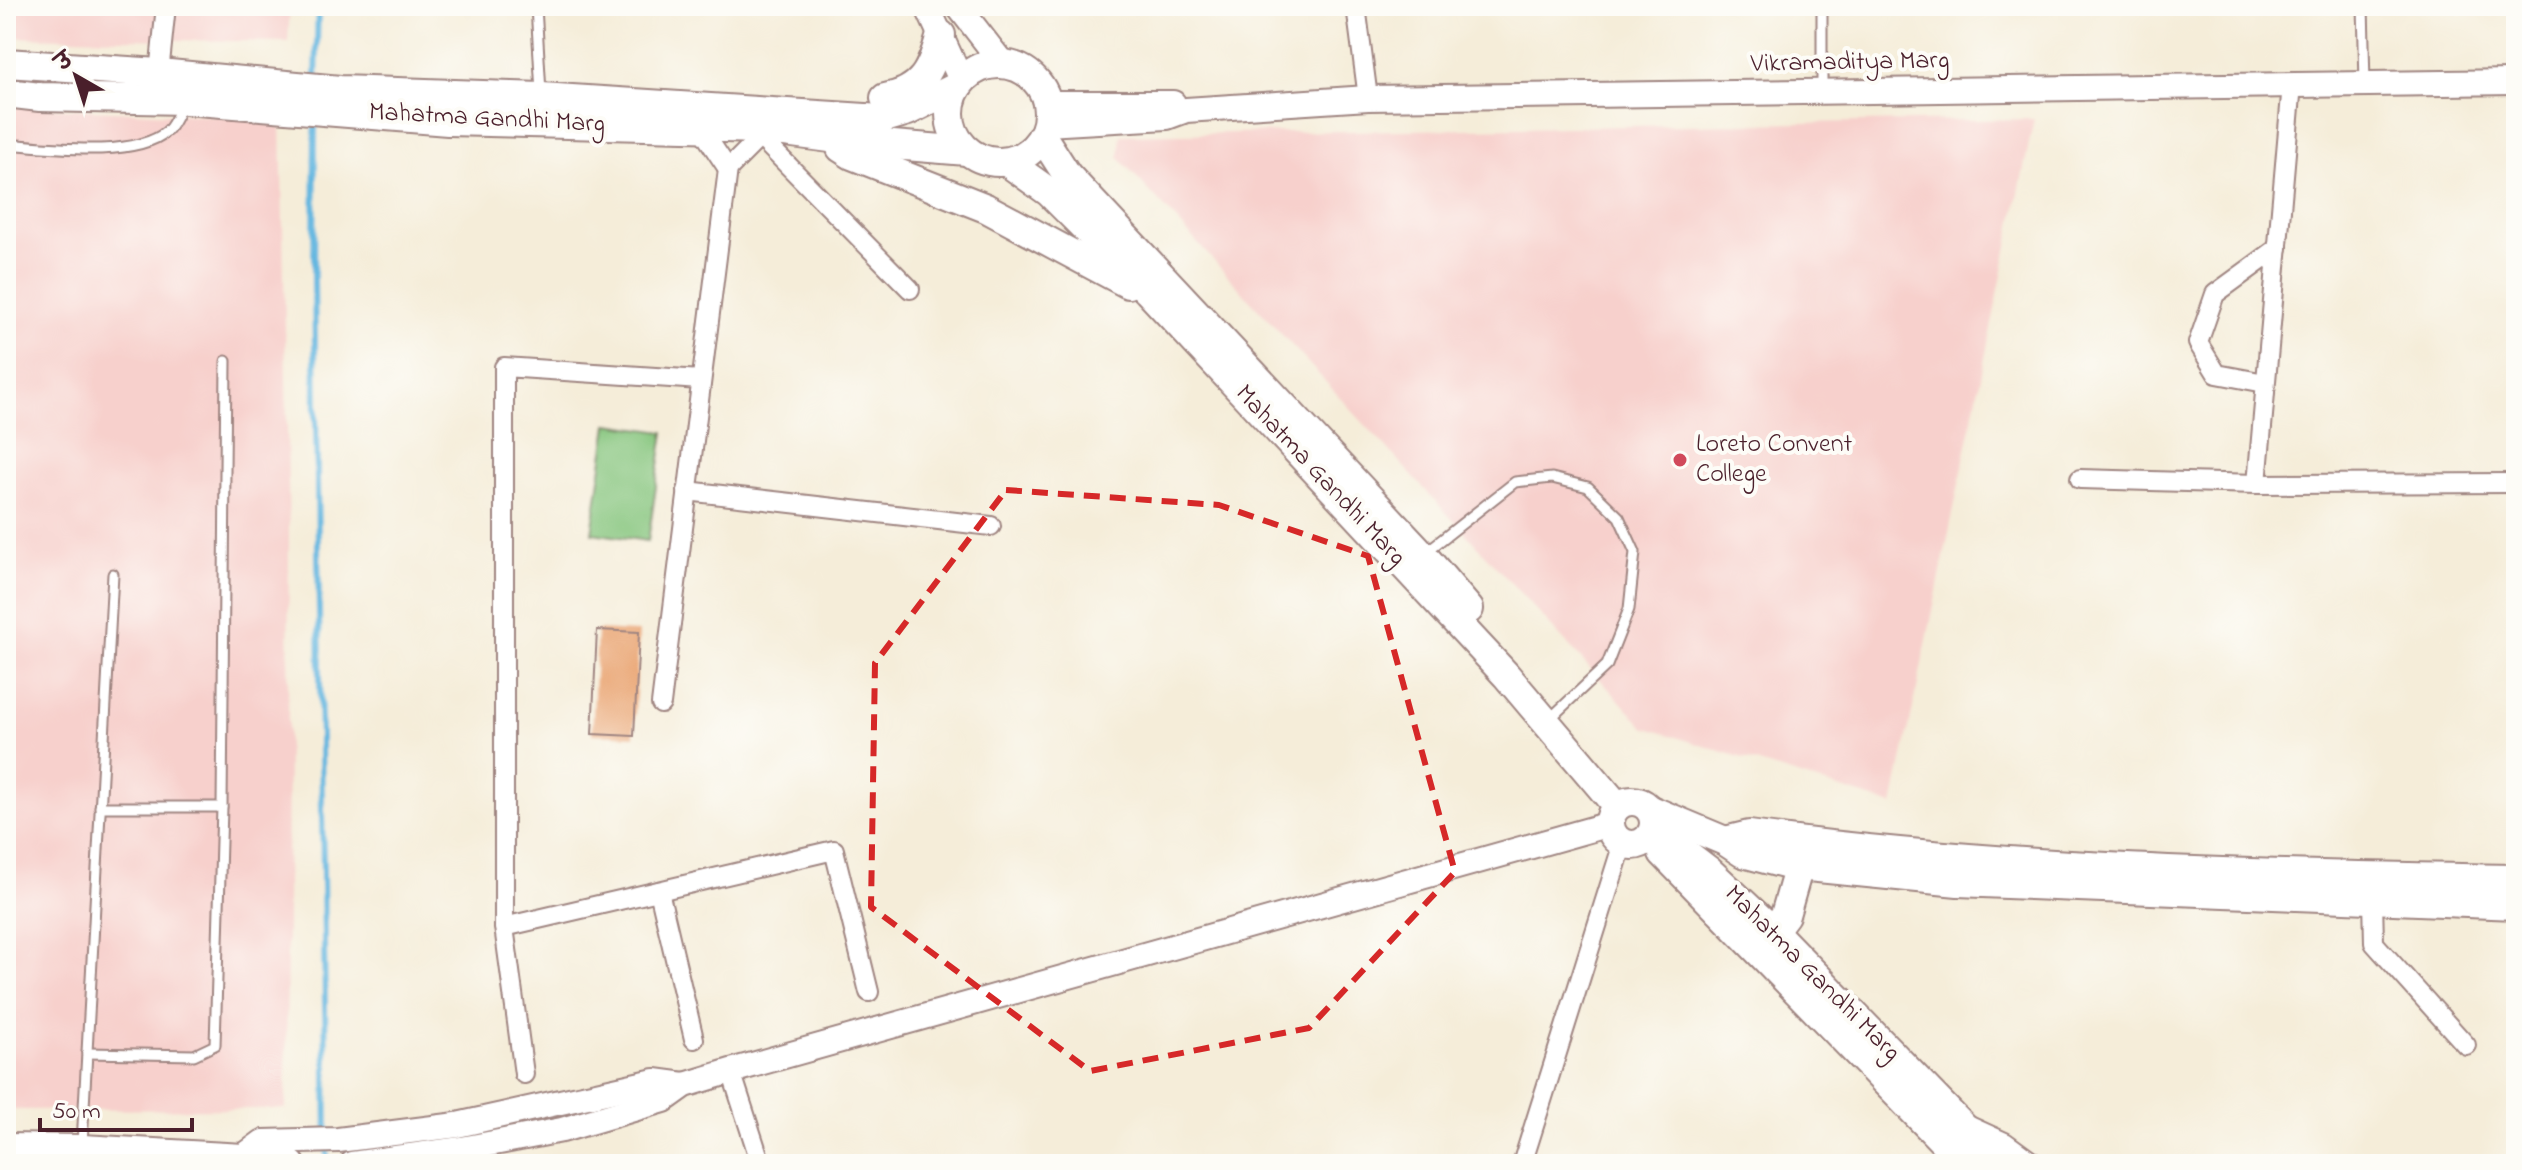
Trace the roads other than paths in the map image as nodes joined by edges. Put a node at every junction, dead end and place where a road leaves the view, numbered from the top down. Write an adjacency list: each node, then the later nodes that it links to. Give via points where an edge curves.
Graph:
1 (166, 6): 11 (street)
2 (536, 6): 19 (lane)
3 (927, 6): 8 (street)
4 (958, 6): 10 (street)
5 (1356, 6): 20 (street)
6 (1822, 6): 16 (lane)
7 (2363, 6): 14 (lane)
8 (941, 35): 13 (street); 23 (main road, via 932,66 918,85 896,96 780,102)
9 (6, 63): 11 (main road)
10 (1003, 64): 13 (main road, via 976,68); 24 (main road, via 1030,74 1043,90)
11 (159, 73): 18 (main road)
12 (2516, 82): 14 (street, Vikramaditya Marg)
13 (960, 83): 23 (main road, via 881,119); 28 (main road, via 949,118)
14 (2365, 83): 15 (street, Vikramaditya Marg)
15 (2292, 84): 16 (street, Vikramaditya Marg); 31 (street)
16 (1822, 91): 20 (street, Vikramaditya Marg)
17 (6, 93): 21 (main road, Mahatma Gandhi Marg)
18 (281, 97): 21 (main road, Mahatma Gandhi Marg); 22 (main road, Mahatma Gandhi Marg)
19 (541, 97): 22 (main road); 23 (main road)
20 (1368, 98): 24 (street, Vikramaditya Marg, via 1186,110 1171,101)
21 (185, 100): 27 (lane, via 168,131 138,145 91,150)
22 (340, 101): 23 (main road, Mahatma Gandhi Marg, via 448,121)
23 (711, 118): 25 (main road, Mahatma Gandhi Marg); 30 (street, via 706,136)
24 (1045, 121): 29 (main road, via 1036,145); 42 (main road, Mahatma Gandhi Marg, via 1067,175)
25 (761, 133): 26 (main road, Mahatma Gandhi Marg); 30 (street); 32 (street)
26 (825, 137): 28 (main road, Mahatma Gandhi Marg); 33 (main road, via 852,155 986,208)
27 (6, 144)
28 (967, 151): 29 (main road, via 983,160)
29 (1007, 162): 33 (main road, Mahatma Gandhi Marg, via 1049,192)
30 (728, 169): 35 (street)
31 (2278, 248): 36 (street); 36 (street, via 2215,294 2198,343 2217,374)
32 (910, 289)
33 (1148, 291): 48 (main road, Mahatma Gandhi Marg, via 1506,675)
34 (226, 361): 47 (lane)
35 (701, 380): 40 (street); 56 (street, via 504,367)
36 (2265, 383): 39 (street)
37 (2080, 479): 39 (street)
38 (2516, 483): 39 (street)
39 (2257, 484)
40 (687, 491): 41 (street); 44 (street)
41 (991, 526)
42 (1423, 555): 45 (main road, Mahatma Gandhi Marg); 45 (lane, via 1515,482 1552,478 1588,487 1619,517 1635,552 1629,609 1607,665)
43 (113, 574): 46 (lane)
44 (661, 704)
45 (1556, 713): 48 (main road, Mahatma Gandhi Marg)
46 (100, 807): 47 (lane); 61 (lane)
47 (222, 807): 61 (lane, via 215,1045 194,1055)
48 (1633, 821): 49 (main road); 57 (main road, Mahatma Gandhi Marg, via 1709,871); 62 (street); 66 (main road, Mahatma Gandhi Marg); 77 (street)
49 (1725, 841): 50 (main road, via 1743,853); 52 (main road, via 1749,835)
50 (1799, 866): 52 (main road, via 1958,882); 57 (main road, via 1785,915)
51 (2516, 879): 52 (main road)
52 (2249, 883): 54 (main road)
53 (659, 891): 56 (street); 58 (street, via 834,850); 59 (street)
54 (2373, 899): 55 (main road); 60 (street, via 2374,943)
55 (2516, 905)
56 (504, 927): 63 (street)
57 (1773, 931): 66 (main road, Mahatma Gandhi Marg)
58 (869, 992)
59 (694, 1039)
60 (2466, 1045)
61 (87, 1053): 68 (lane)
62 (731, 1071): 64 (street); 76 (street)
63 (524, 1074)
64 (685, 1085): 65 (street, via 655,1081); 71 (street, via 664,1100 562,1130)
65 (457, 1125): 70 (street); 71 (street)
66 (1954, 1143): 73 (main road); 78 (main road); 79 (street, via 2004,1145)
67 (6, 1146): 68 (street)
68 (82, 1147): 72 (street)
69 (307, 1148): 70 (street); 72 (street, via 263,1142)
70 (342, 1148)
71 (462, 1149): 75 (street)
72 (244, 1156): 74 (street, via 254,1162)
73 (1998, 1163)
74 (293, 1164)
75 (352, 1164)
76 (761, 1164)
77 (1522, 1164)
78 (1965, 1164)
79 (2030, 1164)

